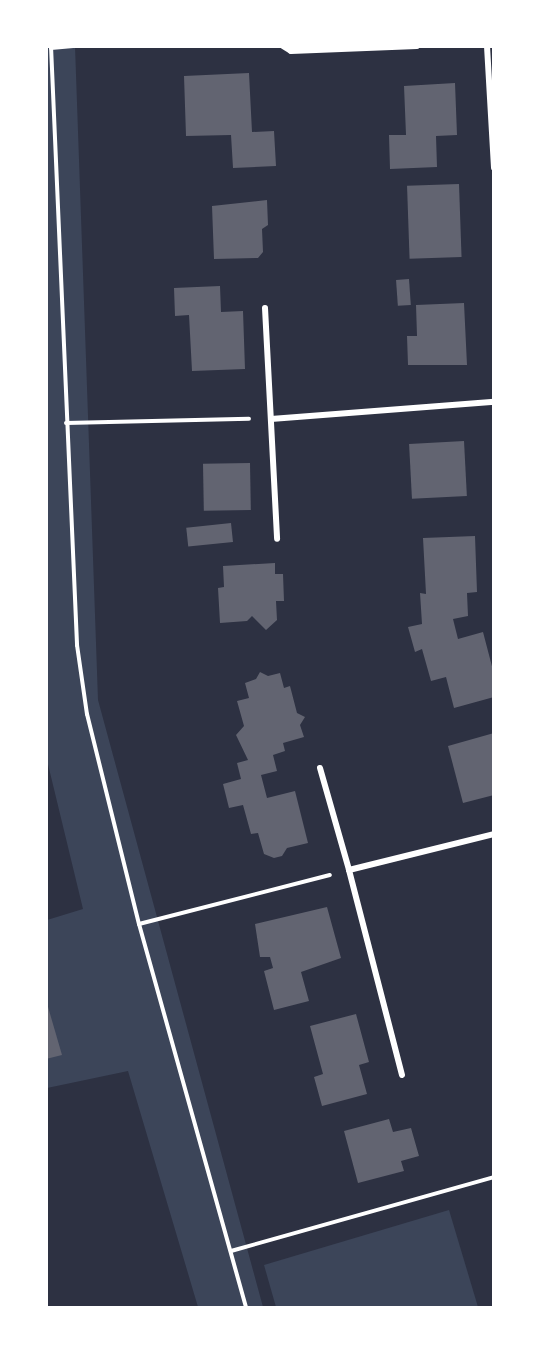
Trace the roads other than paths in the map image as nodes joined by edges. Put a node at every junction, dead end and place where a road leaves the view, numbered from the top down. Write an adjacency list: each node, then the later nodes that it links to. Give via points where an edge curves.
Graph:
1 (283, 46): 2 (street, via 291,51)
2 (417, 46)
3 (487, 46): 4 (street)
4 (494, 168)
5 (266, 308): 7 (street)
6 (494, 402): 7 (street)
7 (271, 419): 8 (street)
8 (277, 540)
9 (320, 768): 11 (street)
10 (494, 834): 11 (street)
11 (349, 870): 12 (street)
12 (402, 1075)

